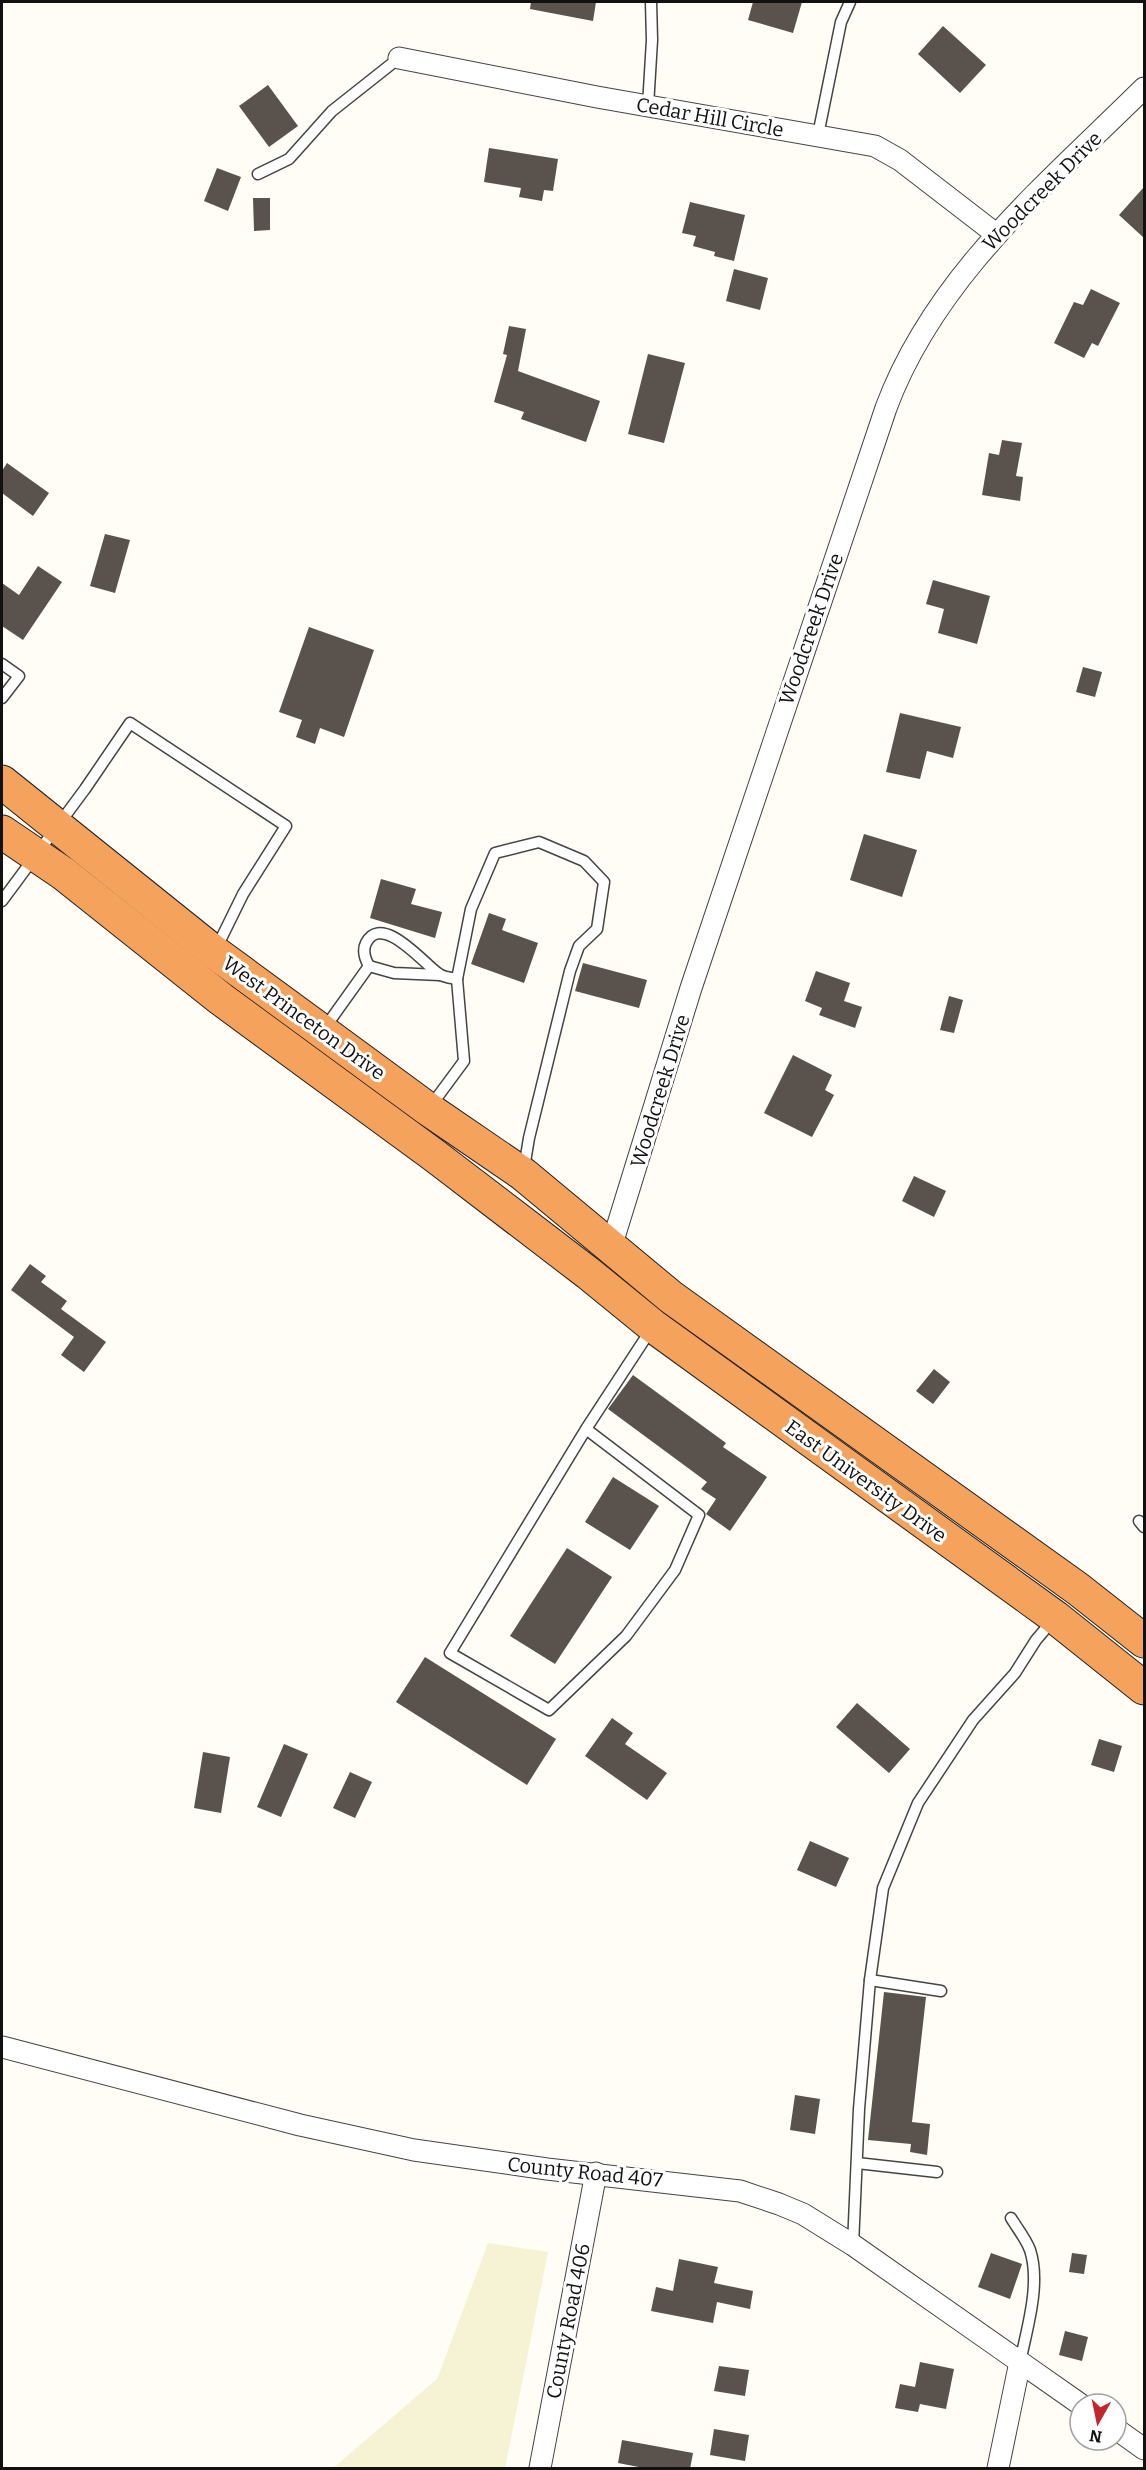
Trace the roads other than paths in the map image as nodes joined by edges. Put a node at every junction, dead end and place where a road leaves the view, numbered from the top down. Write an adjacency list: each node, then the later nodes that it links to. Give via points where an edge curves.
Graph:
1 (651, 2): 5 (lane)
2 (850, 2): 6 (lane, via 841,22)
3 (399, 58): 5 (street, Cedar Hill Circle); 7 (lane, via 332,111 289,159)
4 (1144, 88): 8 (street, Woodcreek Drive)
5 (648, 106): 6 (street, Cedar Hill Circle)
6 (818, 135): 8 (street, Cedar Hill Circle, via 858,141 889,153)
7 (258, 174)
8 (996, 234): 23 (street, Woodcreek Drive, via 934,312 892,390 695,977)
9 (2, 664): 10 (lane, via 19,676)
10 (2, 699)
11 (2, 782): 12 (highway, West Princeton Drive)
12 (57, 828): 14 (lane); 16 (highway, West Princeton Drive); 16 (lane, via 129,723 286,826 243,894)
13 (2, 832): 14 (highway, West Princeton Drive)
14 (35, 856): 15 (lane); 24 (highway, West Princeton Drive, via 64,874 221,999)
15 (2, 901)
16 (214, 952): 20 (highway, West Princeton Drive)
17 (369, 966): 18 (lane, via 394,974); 18 (lane, via 364,952 366,942 383,933 394,937); 20 (lane)
18 (440, 975): 19 (lane)
19 (457, 979): 21 (lane, via 464,1061); 22 (lane, via 471,909 495,853 539,842 584,861 604,882 597,929 579,946 570,971)
20 (322, 1032): 21 (highway, West Princeton Drive)
21 (428, 1109): 22 (highway, West Princeton Drive)
22 (523, 1174): 23 (highway, West Princeton Drive)
23 (611, 1247): 25 (highway, East University Drive)
24 (588, 1273): 25 (highway, East University Drive)
25 (662, 1312): 26 (lane); 27 (highway, East University Drive); 28 (highway, East University Drive, via 1078,1589)
26 (586, 1429): 26 (lane, via 450,1653 549,1710 626,1636 675,1570 699,1515)
27 (1055, 1617): 29 (highway, East University Drive); 30 (lane, via 1015,1673 973,1720 918,1803 882,1888)
28 (1144, 1641)
29 (1144, 1688)
30 (870, 1980): 31 (lane); 33 (lane)
31 (941, 1991)
32 (2, 2047): 35 (street, County Road 407, via 365,2140 469,2159)
33 (857, 2163): 34 (lane); 37 (lane)
34 (937, 2172)
35 (596, 2173): 37 (street, County Road 407, via 740,2191 803,2214); 42 (street, County Road 406)
36 (1011, 2218): 38 (lane, via 1030,2250 1033,2279)
37 (853, 2245): 38 (street, County Road 407)
38 (1020, 2362): 39 (street, County Road 407); 43 (street)
39 (1068, 2396)
40 (1128, 2438): 41 (street)
41 (1144, 2449)
42 (540, 2469)
43 (998, 2469)

